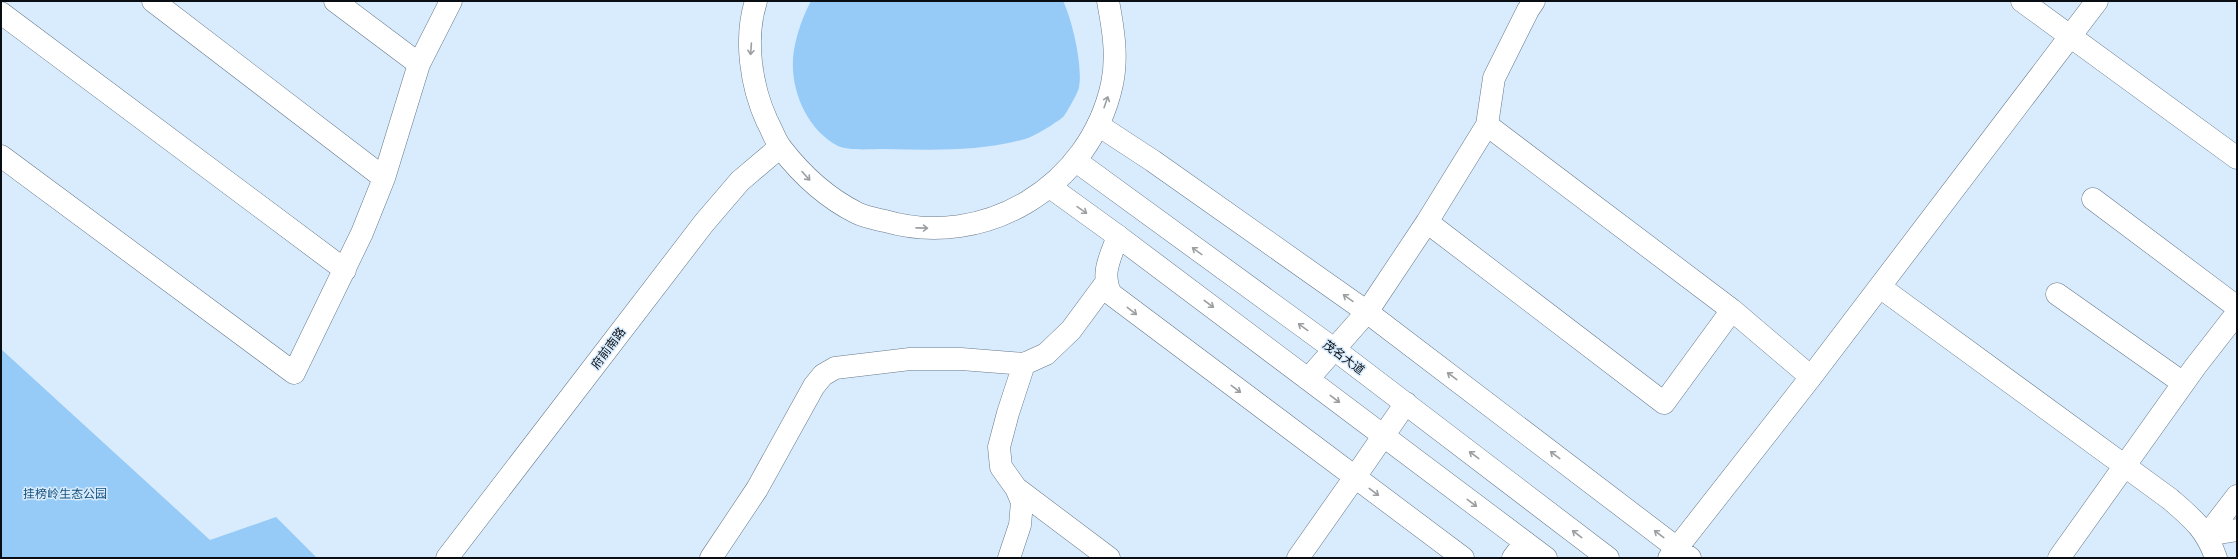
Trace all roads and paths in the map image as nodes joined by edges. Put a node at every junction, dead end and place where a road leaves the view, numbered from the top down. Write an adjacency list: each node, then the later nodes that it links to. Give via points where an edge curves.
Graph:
1 (153, 1): 18 (street)
2 (336, 1): 11 (street)
3 (451, 1): 11 (street)
4 (1108, 1): 12 (street, one-way to 4, via 1112,84 1115,40)
5 (2022, 1): 10 (street)
6 (2097, 1): 10 (street)
7 (753, 4): 14 (street, one-way to 14, via 750,58 759,104)
8 (1526, 4): 13 (street, via 1494,78)
9 (1, 13): 23 (street)
10 (2070, 36): 16 (street); 25 (street)
11 (419, 64): 18 (street)
12 (1098, 125): 17 (street); 29 (street, one-way to 12, via 1160,165)
13 (1487, 125): 21 (street); 28 (street)
14 (780, 147): 19 (street, one-way to 19, via 814,185 857,213 906,227 958,228 1007,214); 46 (street, 府前南路, via 740,181 704,223)
15 (1, 156): 23 (street, via 294,373)
16 (2237, 158)
17 (1076, 161): 19 (street); 31 (street, 茂名大道, one-way to 17)
18 (384, 178): 23 (street)
19 (1050, 187): 22 (street, one-way to 22)
20 (2093, 199): 27 (street)
21 (1427, 222): 28 (street, via 1664,403); 29 (street)
22 (1118, 236): 24 (street, via 1106,269); 34 (street, one-way to 34)
23 (345, 270)
24 (1105, 284): 32 (street, via 1071,330 1046,354); 39 (street, one-way to 39, via 1111,294 1134,312)
25 (1880, 286): 33 (street); 38 (street)
26 (2057, 294): 35 (street)
27 (2237, 307)
28 (1732, 310): 33 (street)
29 (1367, 312): 31 (street); 45 (street, one-way to 29)
30 (2237, 313): 35 (street)
31 (1334, 349): 34 (street); 36 (street, 茂名大道)
32 (1024, 364): 40 (street, via 999,447 1001,467); 47 (street, via 961,358 910,359 835,368 823,375 814,386 757,489)
33 (1811, 377): 45 (street)
34 (1308, 379): 37 (street, one-way to 37)
35 (2184, 383): 38 (street)
36 (1406, 403): 37 (street); 53 (street, 茂名大道, one-way to 36)
37 (1384, 436): 39 (street); 44 (street, one-way to 44)
38 (2125, 465): 43 (street, via 2187,513); 54 (street)
39 (1355, 477): 50 (street); 51 (street, one-way to 51)
40 (1016, 488): 48 (street, via 1022,502 1020,525); 49 (street)
41 (2237, 496): 43 (street)
42 (2237, 530): 43 (street)
43 (2207, 535): 55 (street)
44 (1519, 550): 52 (street)
45 (1679, 555)
46 (447, 558)
47 (711, 558)
48 (1009, 558)
49 (1109, 558)
50 (1298, 558)
51 (1463, 558)
52 (1546, 558)
53 (1608, 558)
54 (2059, 558)
55 (2216, 558)

